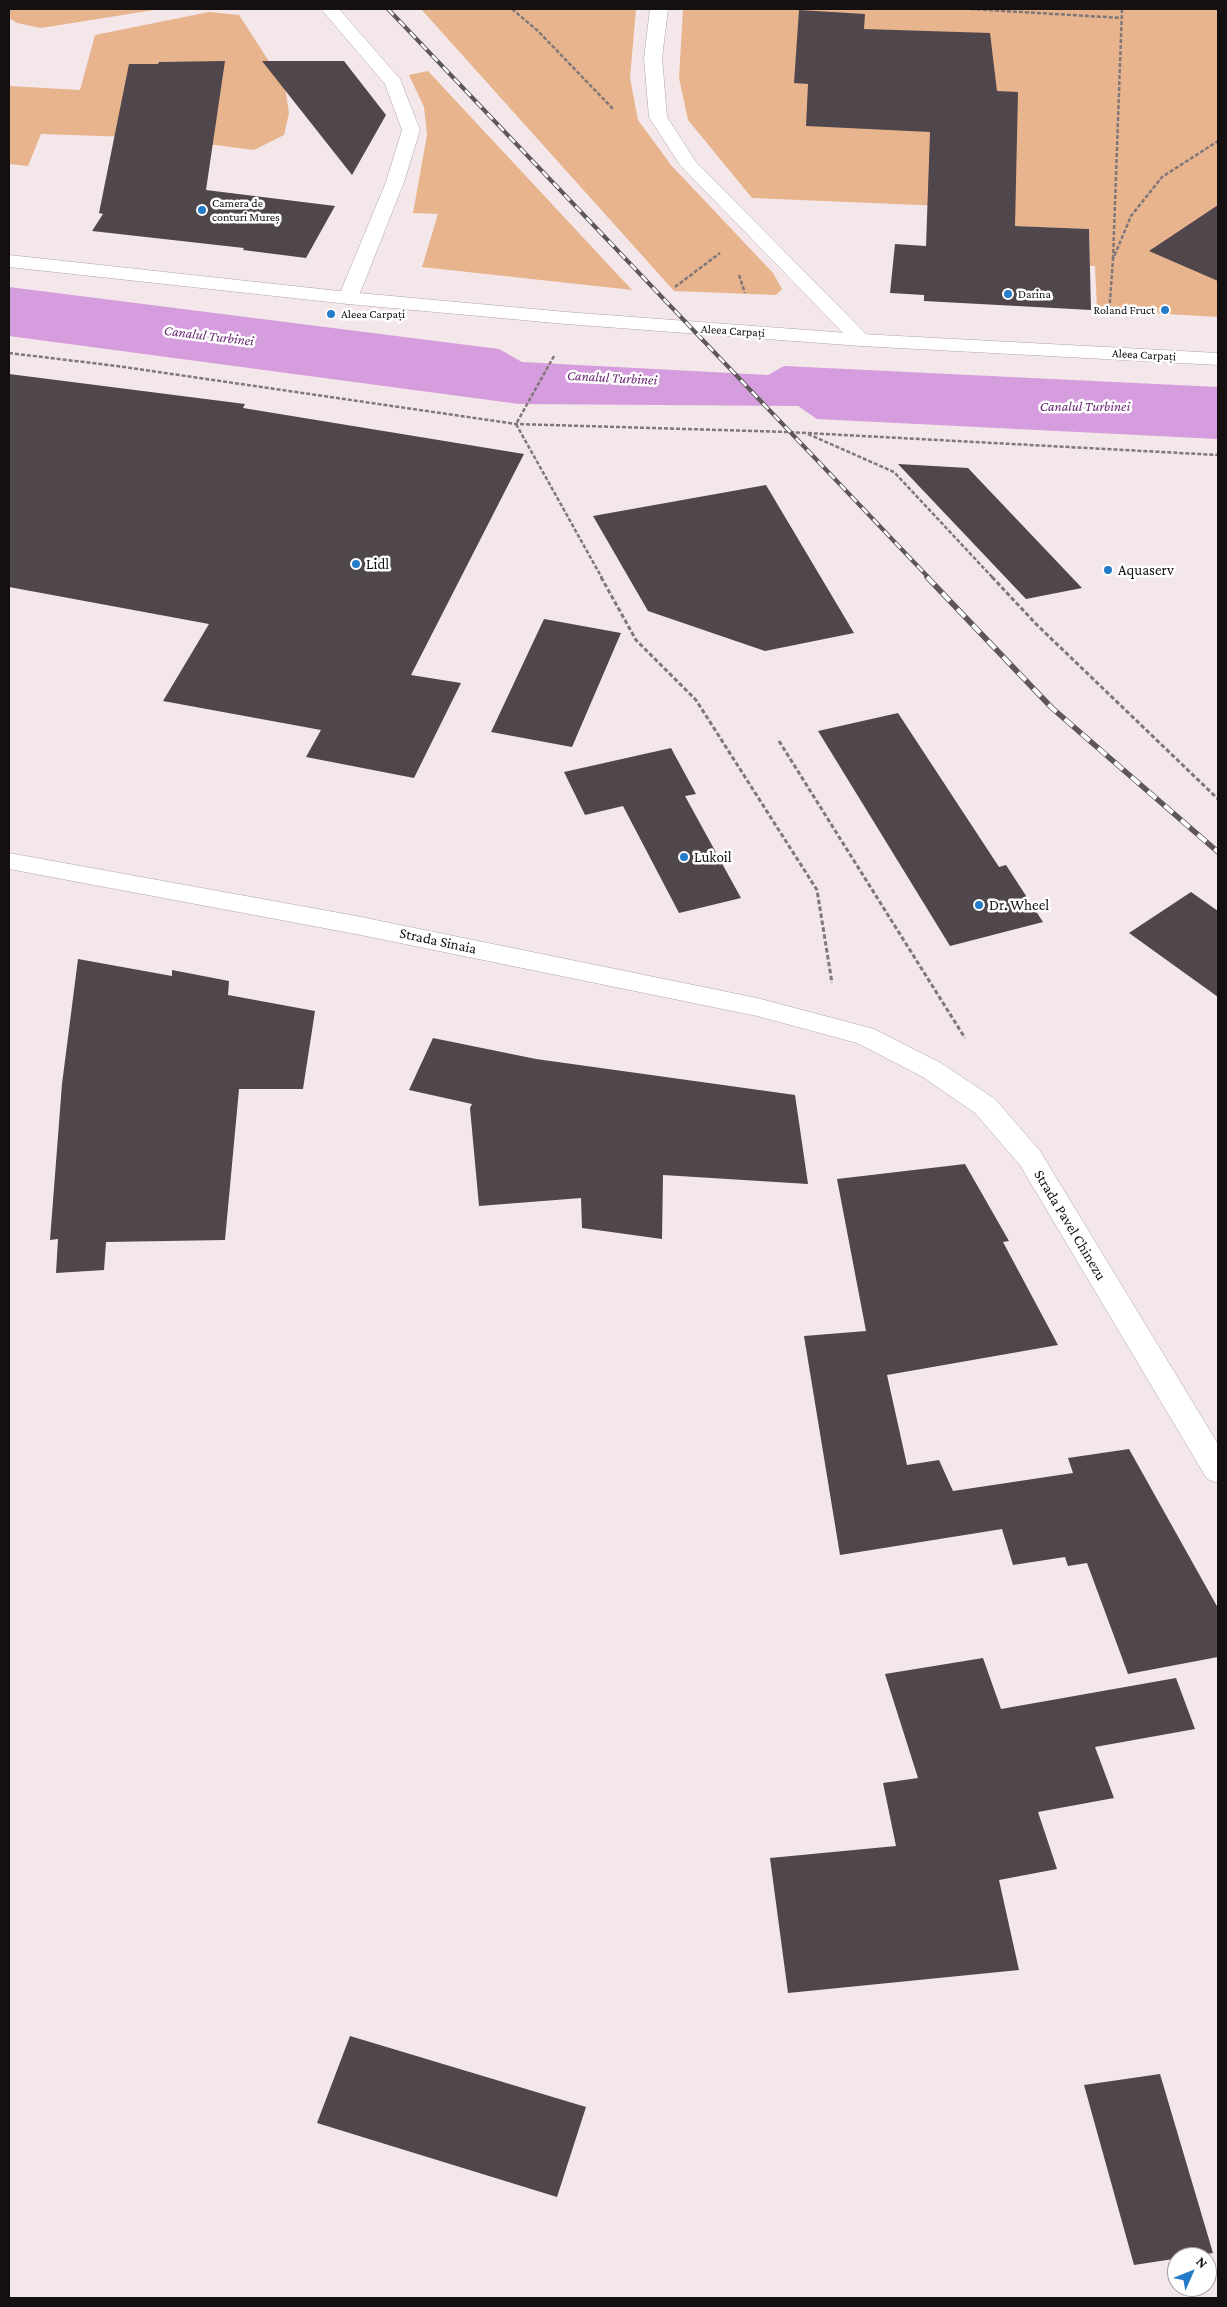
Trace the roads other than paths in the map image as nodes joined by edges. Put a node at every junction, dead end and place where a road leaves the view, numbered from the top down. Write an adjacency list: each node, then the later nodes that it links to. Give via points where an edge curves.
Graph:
1 (329, 9): 4 (street, via 394,82 411,130 395,182)
2 (659, 9): 5 (street, via 654,58 658,117 689,165)
3 (9, 261): 4 (street, Aleea Carpați)
4 (348, 298): 5 (street, Aleea Carpați)
5 (861, 340): 6 (street, Aleea Carpați)
6 (1218, 359)
7 (9, 861): 8 (street, Strada Sinaia, via 365,926 757,1007)
8 (865, 1036): 9 (street, Strada Pavel Chinezu, via 932,1070 985,1106 1030,1158)
9 (1218, 1470)

